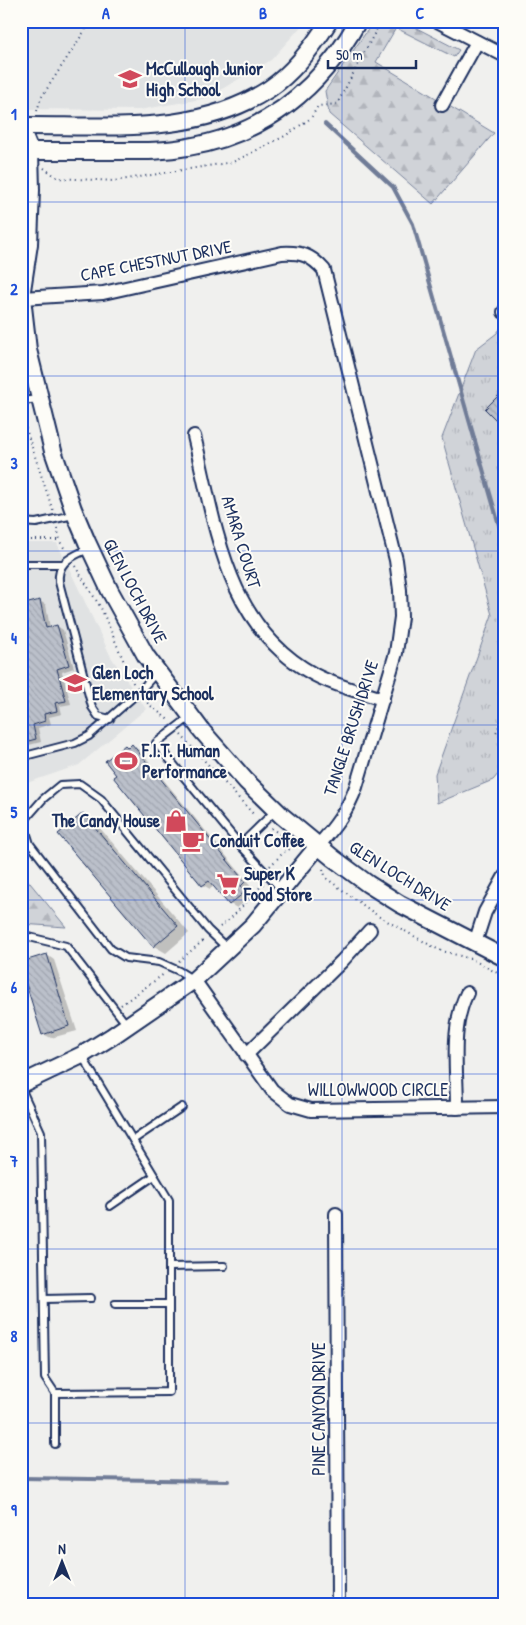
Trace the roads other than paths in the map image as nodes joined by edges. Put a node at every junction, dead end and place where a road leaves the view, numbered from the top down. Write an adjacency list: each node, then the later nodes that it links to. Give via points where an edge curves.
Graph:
1 (329, 21): 7 (street, via 311,49 269,88 212,115 157,125)
2 (358, 21): 8 (street, via 333,60 308,89 281,110 223,139 149,151)
3 (437, 21): 4 (street)
4 (477, 42): 5 (street); 6 (street)
5 (505, 56)
6 (442, 105)
7 (21, 128): 8 (street, GLEN LOCH DRIVE)
8 (26, 151): 10 (street, GLEN LOCH DRIVE, via 30,217)
9 (297, 252): 10 (street, CAPE CHESTNUT DRIVE, via 282,252 103,293); 20 (street, TANGLE BRUSH DRIVE, via 316,260 324,270 396,560 401,618 396,653)
10 (22, 292): 11 (street, GLEN LOCH DRIVE, via 28,350)
11 (41, 398): 12 (lane); 14 (street, GLEN LOCH DRIVE, via 53,451)
12 (21, 401)
13 (194, 436): 20 (street, AMARA COURT, via 222,550 240,599 253,620 292,660 316,675)
14 (76, 515): 15 (lane, via 36,523); 16 (street, GLEN LOCH DRIVE)
15 (21, 522)
16 (90, 548): 18 (lane); 19 (street, GLEN LOCH DRIVE, via 110,591 146,656)
17 (21, 564): 18 (lane)
18 (62, 564): 22 (lane, via 58,572 59,582 88,698 98,716)
19 (158, 671): 21 (street, GLEN LOCH DRIVE); 22 (lane)
20 (383, 699): 26 (street, TANGLE BRUSH DRIVE, via 351,803)
21 (191, 716): 24 (street, GLEN LOCH DRIVE, via 246,781); 25 (lane, via 156,743)
22 (110, 718): 23 (lane, via 75,743)
23 (21, 757)
24 (276, 810): 25 (lane); 26 (street, GLEN LOCH DRIVE)
25 (240, 845): 28 (lane)
26 (315, 850): 28 (street, TANGLE BRUSH DRIVE); 31 (street, GLEN LOCH DRIVE, via 400,904)
27 (505, 876): 31 (street, via 485,912)
28 (282, 890): 32 (street, TANGLE BRUSH DRIVE, via 253,926)
29 (370, 930): 38 (street)
30 (21, 935): 36 (lane, via 66,946)
31 (475, 943): 33 (street, GLEN LOCH DRIVE)
32 (228, 949): 34 (street, TANGLE BRUSH DRIVE); 34 (lane, via 212,934 101,799 80,784 60,785 43,799 23,822 30,844 112,949 126,958 159,962)
33 (505, 958)
34 (194, 980): 36 (street, TANGLE BRUSH DRIVE); 38 (street, WILLOWWOOD CIRCLE)
35 (467, 993): 43 (street, via 461,1004 456,1029)
36 (127, 1026): 37 (street, TANGLE BRUSH DRIVE)
37 (82, 1055): 39 (street, TANGLE BRUSH DRIVE); 44 (lane)
38 (246, 1056): 43 (street, WILLOWWOOD CIRCLE, via 272,1090 290,1104 311,1110)
39 (21, 1084)
40 (21, 1088): 51 (lane, via 41,1132)
41 (182, 1107): 44 (lane)
42 (505, 1107): 43 (street, WILLOWWOOD CIRCLE)
43 (458, 1108)
44 (133, 1140): 45 (lane)
45 (154, 1176): 46 (lane); 49 (lane, via 169,1200)
46 (110, 1206)
47 (336, 1214): 56 (street, PINE CANYON DRIVE)
48 (224, 1266): 49 (lane)
49 (169, 1267): 53 (lane)
50 (91, 1298): 51 (lane)
51 (44, 1300): 54 (lane, via 45,1378)
52 (115, 1304): 53 (lane)
53 (169, 1304): 54 (lane, via 169,1392)
54 (55, 1393): 55 (lane)
55 (55, 1444)
56 (338, 1604)

